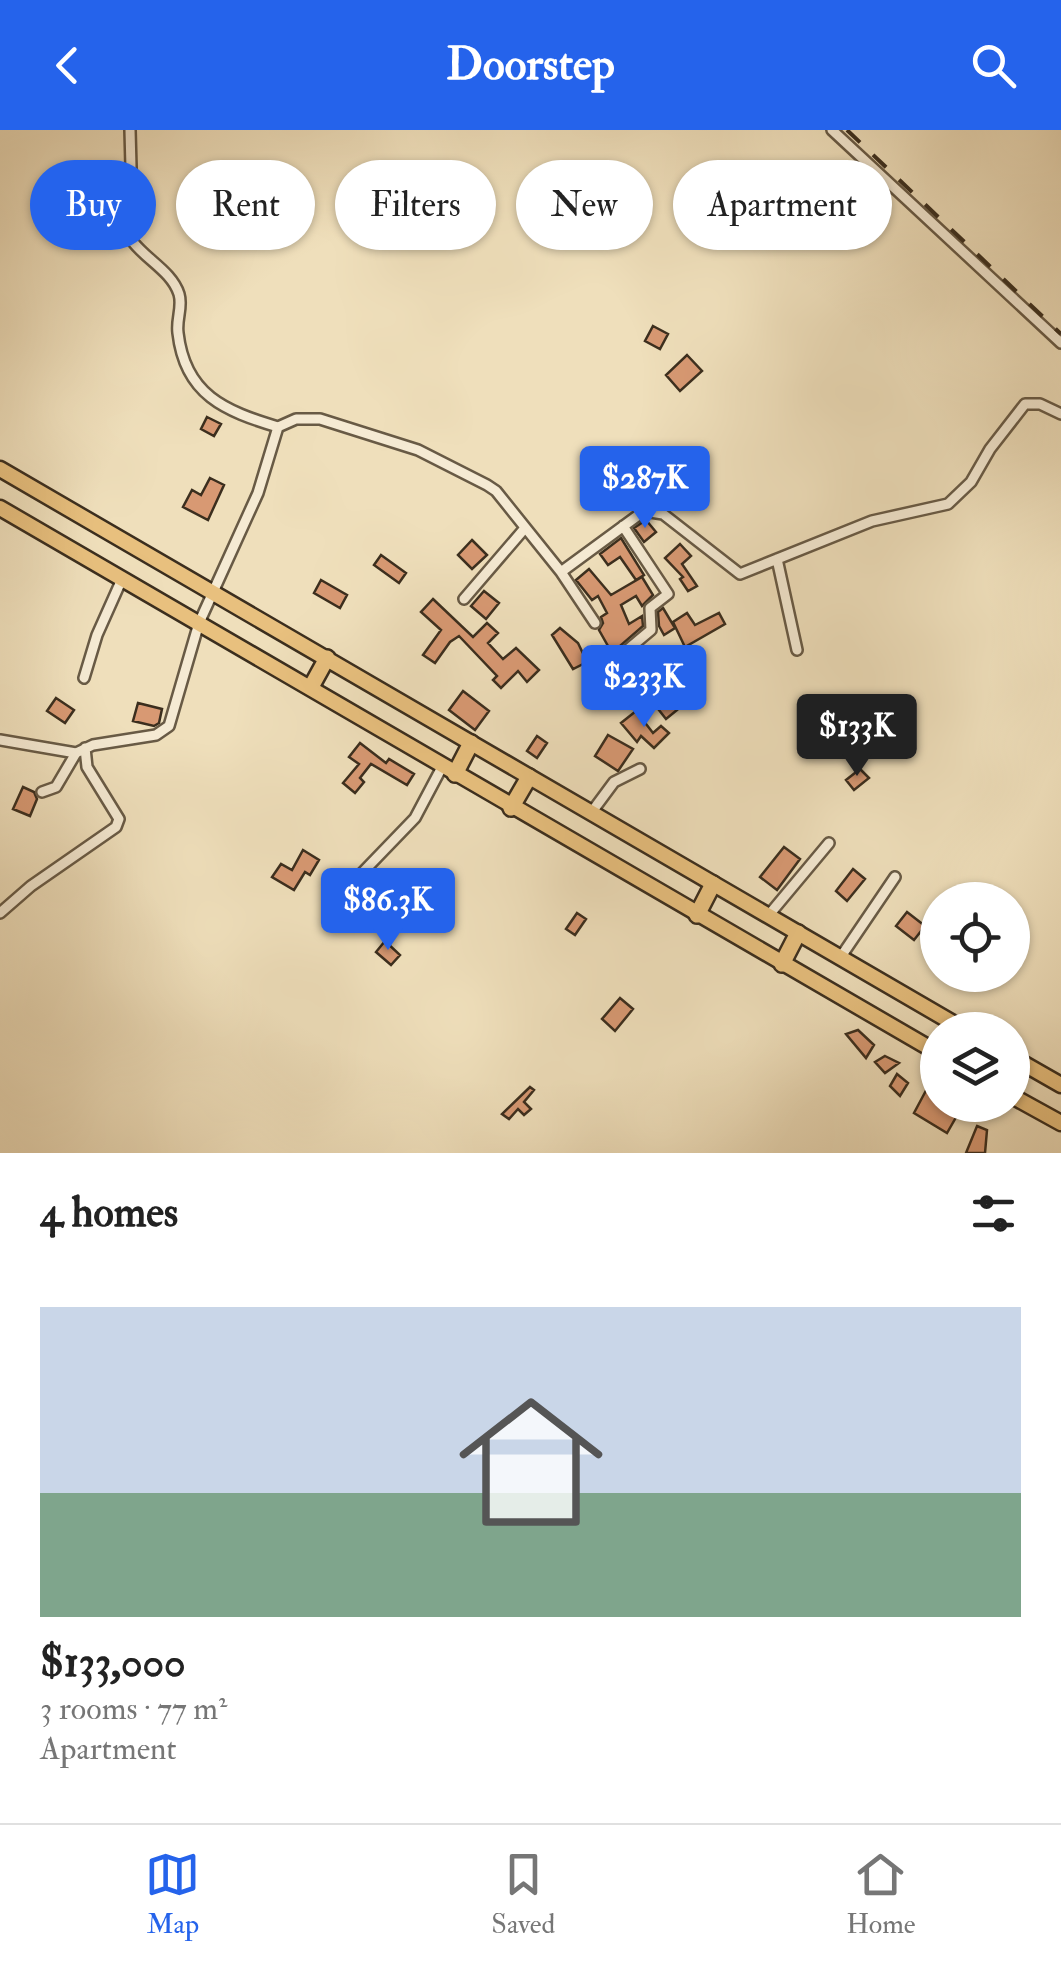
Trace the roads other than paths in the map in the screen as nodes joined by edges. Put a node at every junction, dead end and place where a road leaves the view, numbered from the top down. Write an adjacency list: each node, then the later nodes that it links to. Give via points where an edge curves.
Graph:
1 (130, 130): 5 (street, via 133,242 181,298 178,336 198,387 216,404)
2 (832, 130): 3 (street)
3 (1061, 342)
4 (1061, 414): 10 (street, via 1025,404 948,504 872,521)
5 (278, 427): 9 (street, via 308,417 418,450 496,491); 13 (street)
6 (0, 469): 13 (main road)
7 (0, 508): 12 (main road)
8 (624, 526): 10 (street, via 644,512 663,514 737,573); 11 (street); 19 (street, via 668,594 650,608 651,630 626,651)
9 (524, 528): 11 (street); 14 (street)
10 (776, 559): 17 (street)
11 (561, 572): 16 (street)
12 (122, 580): 15 (main road); 20 (street)
13 (214, 593): 15 (street); 18 (main road)
14 (464, 600)
15 (199, 622): 21 (main road); 24 (street, via 170,726 156,735)
16 (595, 623)
17 (797, 650)
18 (327, 658): 21 (highway); 23 (main road)
19 (624, 664)
20 (84, 678)
21 (311, 687): 26 (main road)
22 (0, 740): 24 (street)
23 (471, 743): 26 (highway); 27 (main road)
24 (81, 750): 28 (street, via 60,782); 35 (street, via 119,819 116,828)
25 (640, 769): 30 (street, via 614,782)
26 (448, 771): 29 (main road); 32 (street, via 415,818)
27 (529, 777): 29 (highway); 30 (main road)
28 (42, 792)
29 (511, 808): 36 (main road)
30 (591, 813): 34 (main road)
31 (829, 843): 37 (street)
32 (362, 873)
33 (895, 877): 39 (street)
34 (712, 884): 36 (highway); 37 (main road)
35 (0, 913)
36 (698, 915): 40 (main road)
37 (768, 916): 38 (main road)
38 (798, 933): 39 (main road); 40 (highway)
39 (840, 958): 41 (main road)
40 (782, 964): 42 (main road)
41 (934, 1012)
42 (920, 1043)
43 (1030, 1068): 44 (main road)
44 (1061, 1086)
45 (1030, 1106): 46 (main road)
46 (1061, 1123)

